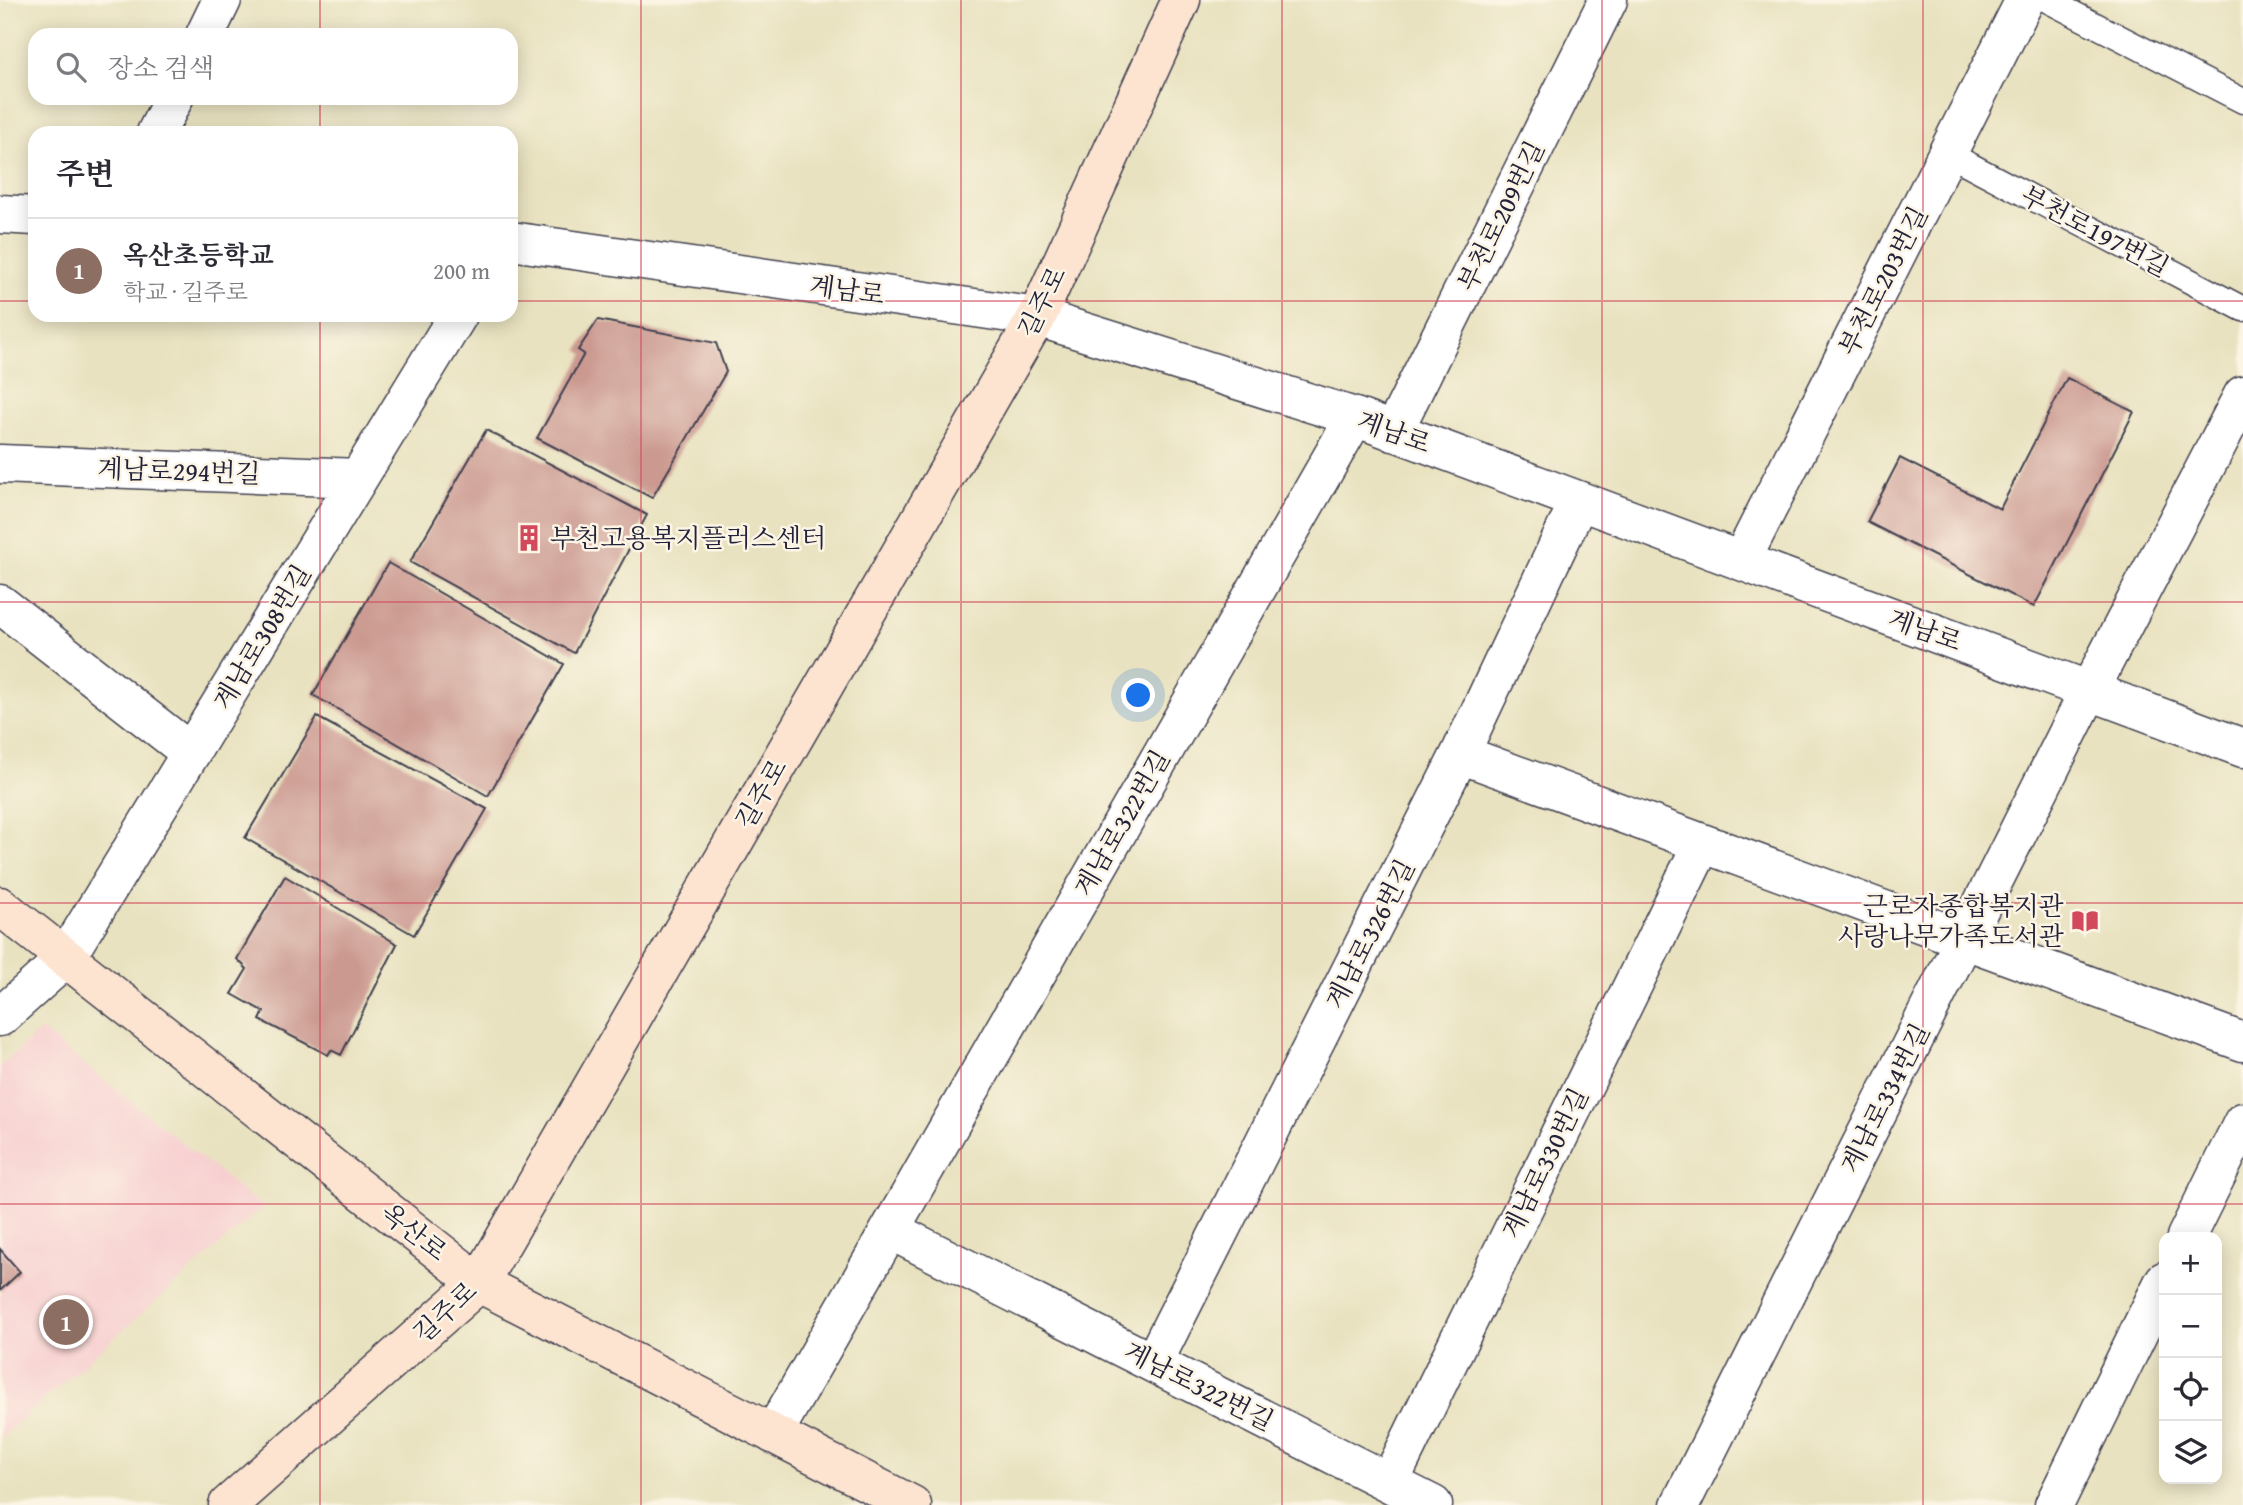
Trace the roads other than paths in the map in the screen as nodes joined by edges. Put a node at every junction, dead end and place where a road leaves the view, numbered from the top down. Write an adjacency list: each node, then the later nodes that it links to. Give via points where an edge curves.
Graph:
1 (222, 0): 6 (street)
2 (1179, 0): 15 (street, 길주로)
3 (1608, 0): 19 (street, 부천로209번길)
4 (2025, 0): 10 (street, 부천로203번길)
5 (2047, 0): 7 (lane)
6 (208, 28)
7 (2243, 101)
8 (170, 105): 9 (street)
9 (160, 126)
10 (1947, 153): 14 (lane, 부천로197번길); 23 (street, 부천로203번길)
11 (0, 214): 12 (street)
12 (28, 216)
13 (518, 242): 15 (street, 계남로)
14 (2243, 309)
15 (1037, 317): 18 (street, 계남로); 38 (street, 길주로)
16 (454, 322): 21 (street, 계남로308번길)
17 (2239, 414): 25 (street)
18 (1354, 417): 19 (street, 계남로); 36 (street, 계남로322번길)
19 (1393, 432): 22 (street, 계남로)
20 (0, 464): 21 (street, 계남로294번길)
21 (358, 478): 27 (street, 계남로308번길)
22 (1578, 501): 23 (street, 계남로); 28 (street, 계남로326번길)
23 (1741, 561): 25 (street, 계남로)
24 (0, 604): 27 (street)
25 (2089, 691): 26 (street, 계남로); 31 (street, 계남로334번길)
26 (2243, 748)
27 (191, 753): 32 (street, 계남로308번길)
28 (1460, 754): 29 (street); 40 (street, 계남로326번길)
29 (1702, 844): 31 (street); 42 (street, 계남로330번길)
30 (0, 906): 32 (street, 옥산로)
31 (1964, 941): 34 (street); 46 (street, 계남로334번길)
32 (65, 958): 33 (street, 계남로308번길); 38 (street, 옥산로)
33 (0, 1017)
34 (2243, 1042)
35 (2243, 1122): 37 (street)
36 (890, 1230): 40 (street, 계남로322번길); 41 (street, 계남로322번길)
37 (2188, 1232)
38 (479, 1283): 41 (street, 옥산로); 43 (street, 길주로)
39 (2159, 1291): 47 (street)
40 (1153, 1363): 42 (street, 계남로322번길)
41 (773, 1434): 44 (street, 옥산로)
42 (1389, 1483): 45 (street, 계남로322번길)
43 (228, 1505)
44 (912, 1505)
45 (1433, 1505)
46 (1680, 1505)
47 (2054, 1505)

